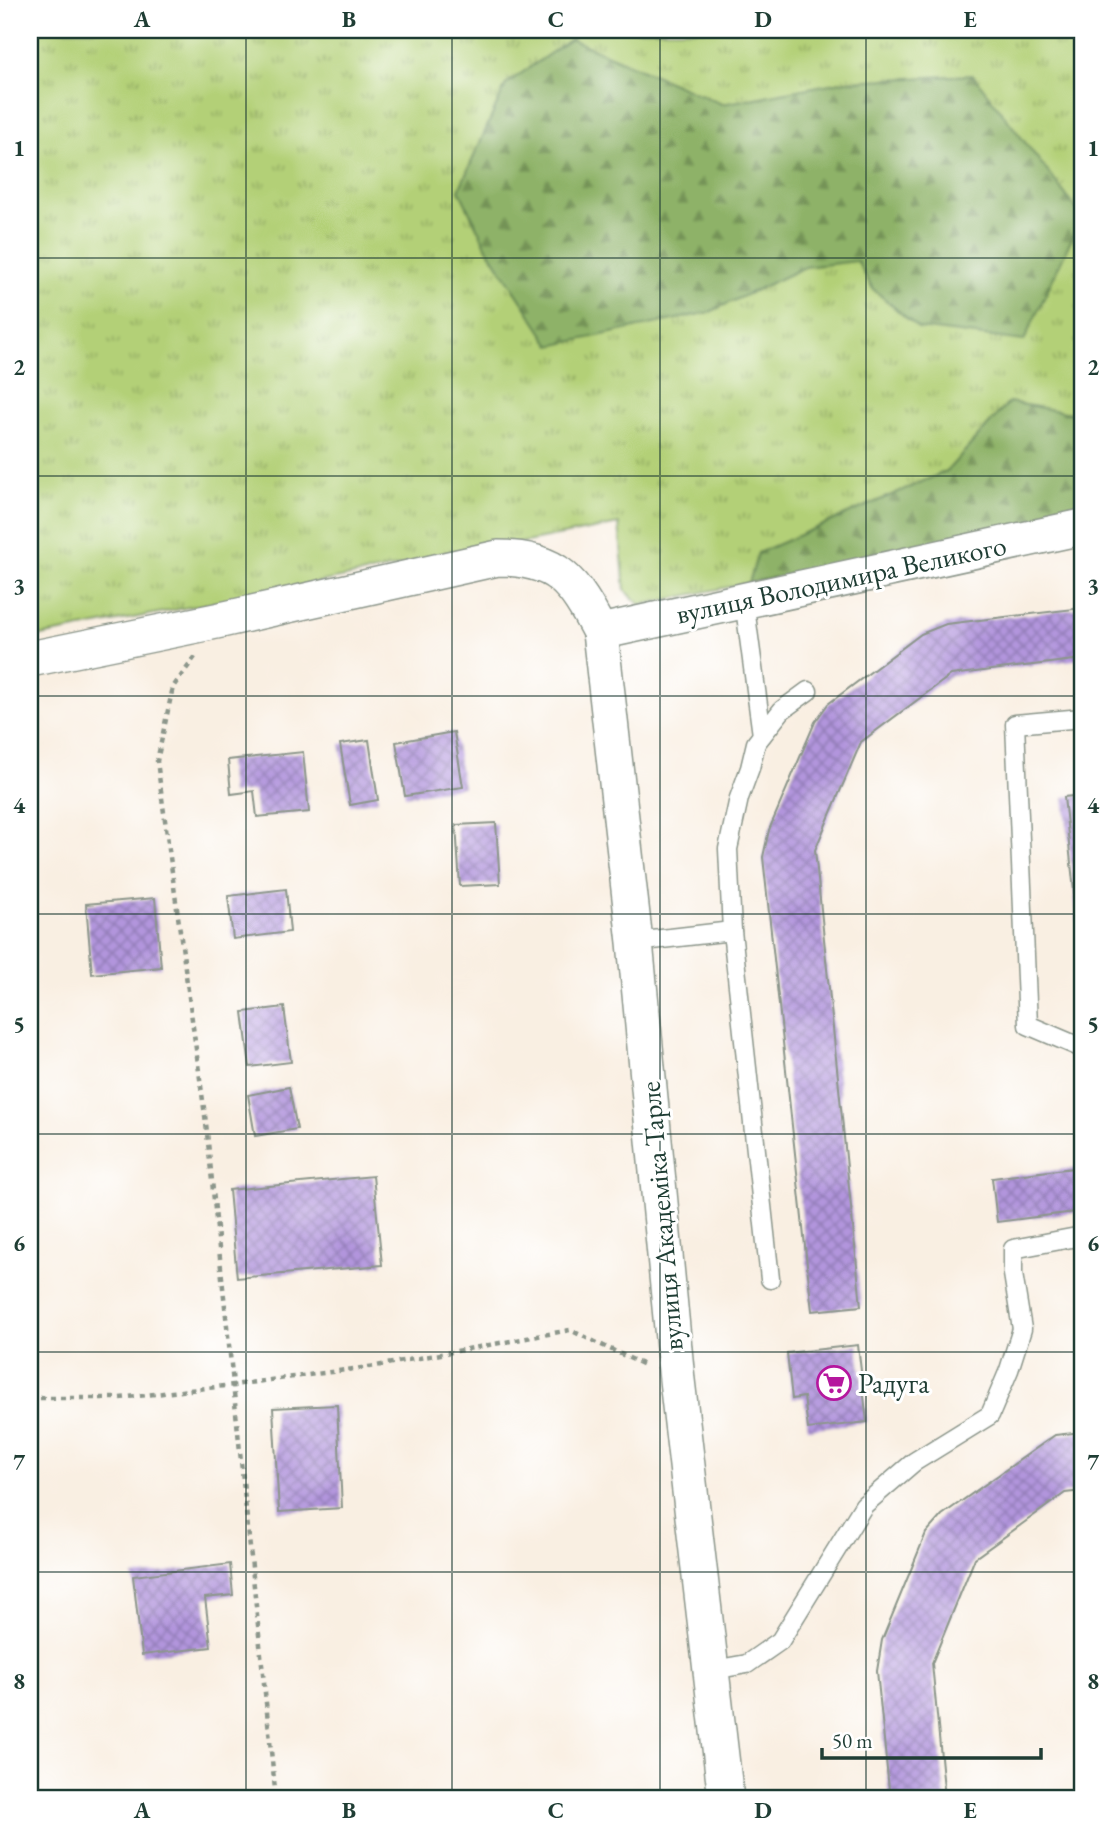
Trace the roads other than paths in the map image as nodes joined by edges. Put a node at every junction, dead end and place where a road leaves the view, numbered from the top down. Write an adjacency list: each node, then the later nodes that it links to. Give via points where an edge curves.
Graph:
1 (1082, 527): 2 (street, вулиця Володимира Великого)
2 (744, 600): 3 (street, вулиця Володимира Великого); 7 (lane)
3 (600, 632): 4 (street, via 587,606 560,575 545,565 498,558); 9 (street, вулиця Академіка Тарле)
4 (30, 659)
5 (808, 691): 7 (lane, via 782,710)
6 (1082, 718): 10 (lane, via 1015,723 1028,1025)
7 (762, 735): 8 (lane, via 755,743 728,849)
8 (732, 931): 9 (lane); 12 (lane)
9 (635, 942): 13 (street, вулиця Академіка Тарле, via 677,1380)
10 (1082, 1048)
11 (1082, 1236): 13 (lane, via 1013,1249 1022,1329 990,1415 914,1462 863,1505 780,1641 747,1664)
12 (770, 1279)
13 (713, 1670): 14 (street, вулиця Академіка Тарле)
14 (726, 1799)

